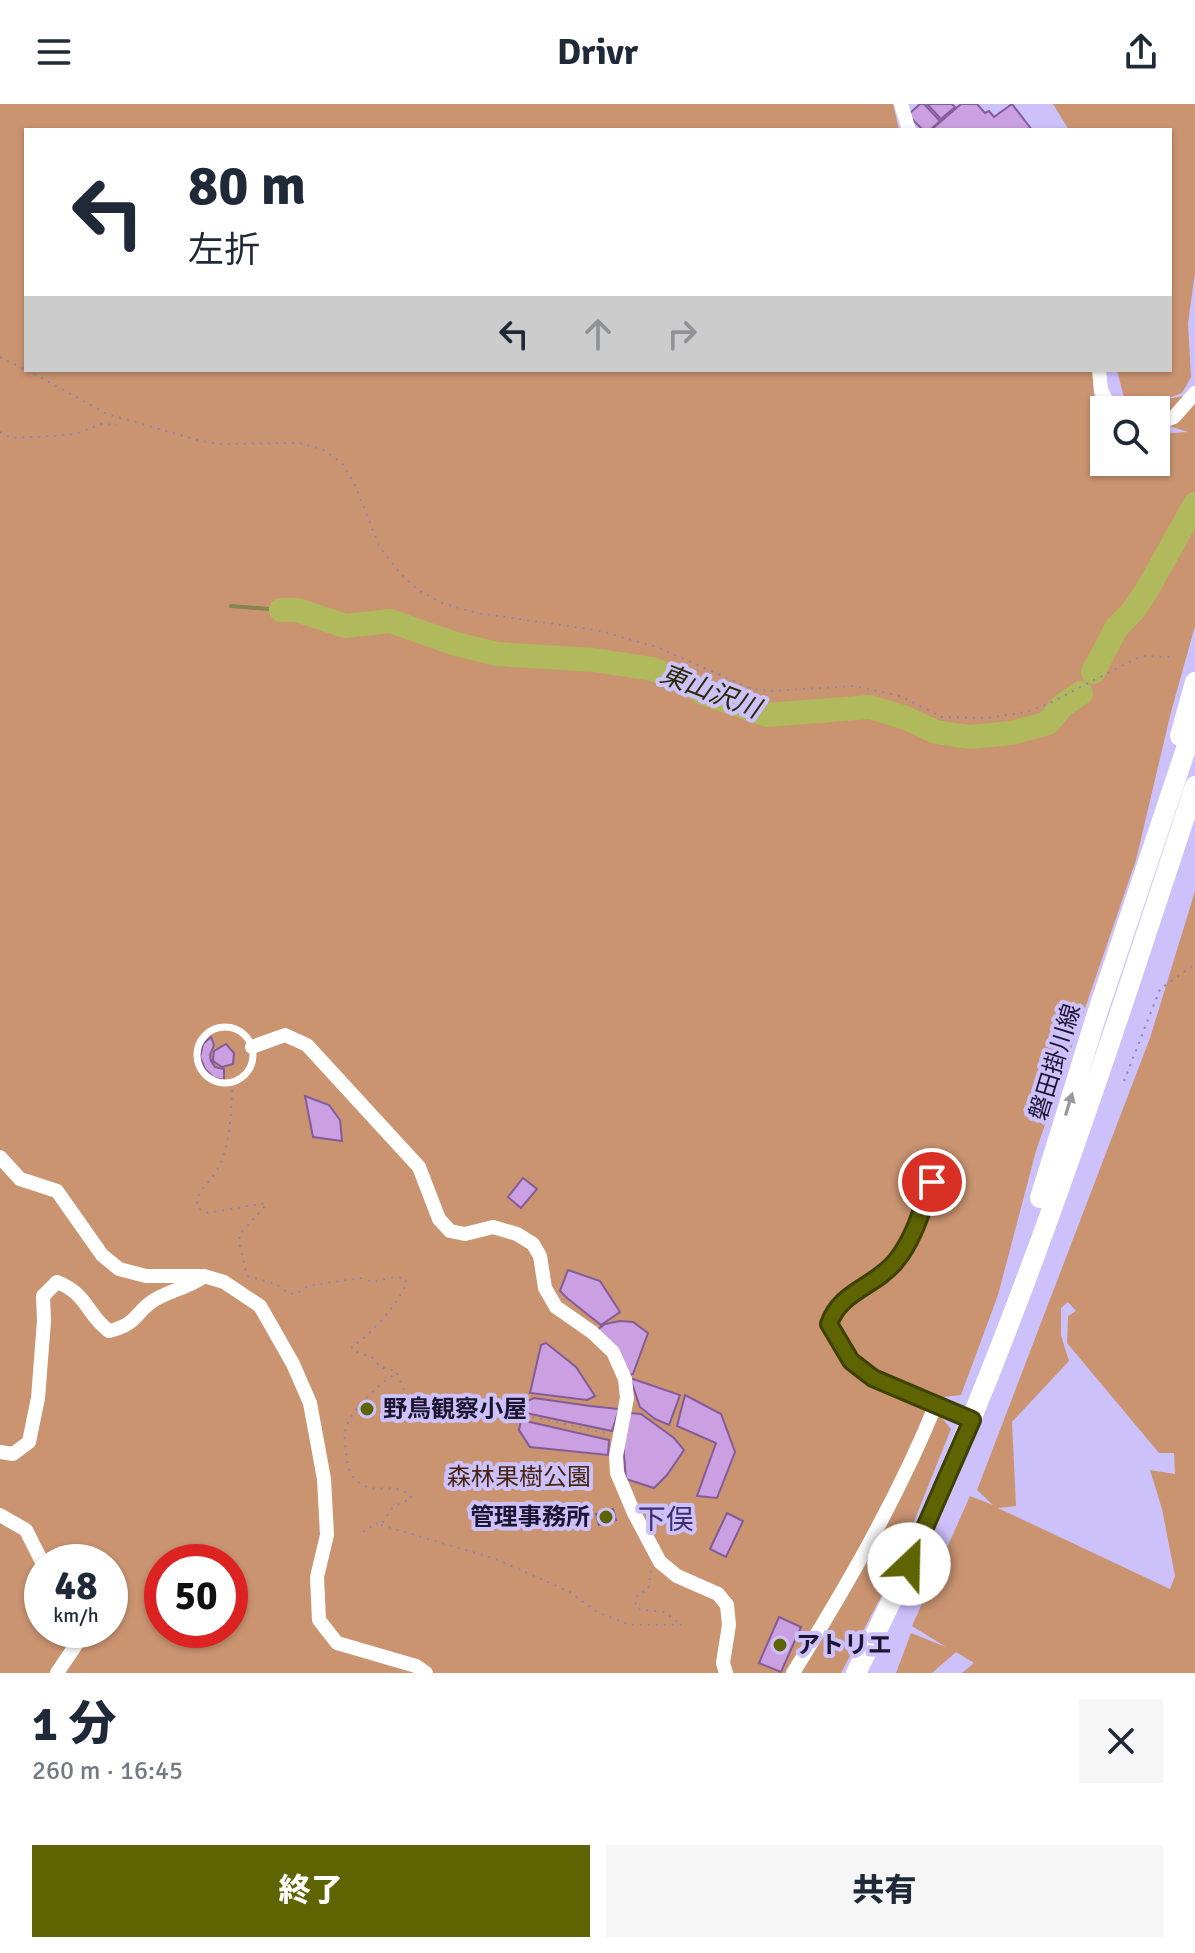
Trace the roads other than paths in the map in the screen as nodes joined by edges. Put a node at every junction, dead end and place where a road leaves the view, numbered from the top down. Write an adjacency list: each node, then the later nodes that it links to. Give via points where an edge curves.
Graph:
1 (901, 104): 2 (street)
2 (908, 128)
3 (1099, 372): 5 (street)
4 (1195, 393): 6 (street)
5 (1104, 396)
6 (1170, 419)
7 (1195, 682): 11 (main road)
8 (1195, 722): 11 (main road, 磐田掛川線)
9 (1195, 786): 12 (main road, 磐田掛川線)
10 (1195, 818): 12 (main road, via 1148,954)
11 (1149, 861): 18 (main road, 磐田掛川線, one-way to 11)
12 (1115, 1028): 18 (main road, 磐田掛川線)
13 (252, 1047): 13 (lane, via 250,1068 233,1082 212,1080 198,1063 201,1042 217,1028 239,1030); 25 (street, via 285,1035 307,1045 419,1167 439,1219 450,1231 465,1234 493,1227 533,1244 556,1307 613,1352 625,1379 617,1473 660,1562 677,1576 718,1594 727,1605)
14 (0, 1157): 16 (street, via 20,1179 57,1191 102,1255 119,1269 146,1276)
15 (932, 1182): 17 (street, via 906,1248 871,1284 846,1297 829,1324 851,1361 873,1378)
16 (204, 1276): 19 (street, via 155,1300 127,1327 109,1331 68,1286 57,1282 49,1288 43,1296 29,1442 13,1454); 24 (street, via 224,1282 260,1306 310,1403 324,1479 327,1535 317,1577 319,1620 337,1643)
17 (936, 1404): 18 (street); 26 (street, via 898,1488)
18 (972, 1420): 27 (main road, 磐田掛川線)
19 (0, 1452)
20 (0, 1515): 21 (street, via 26,1530)
21 (33, 1544)
22 (75, 1648): 23 (street)
23 (57, 1673)
24 (426, 1673)
25 (726, 1673)
26 (793, 1673)
27 (856, 1673)

